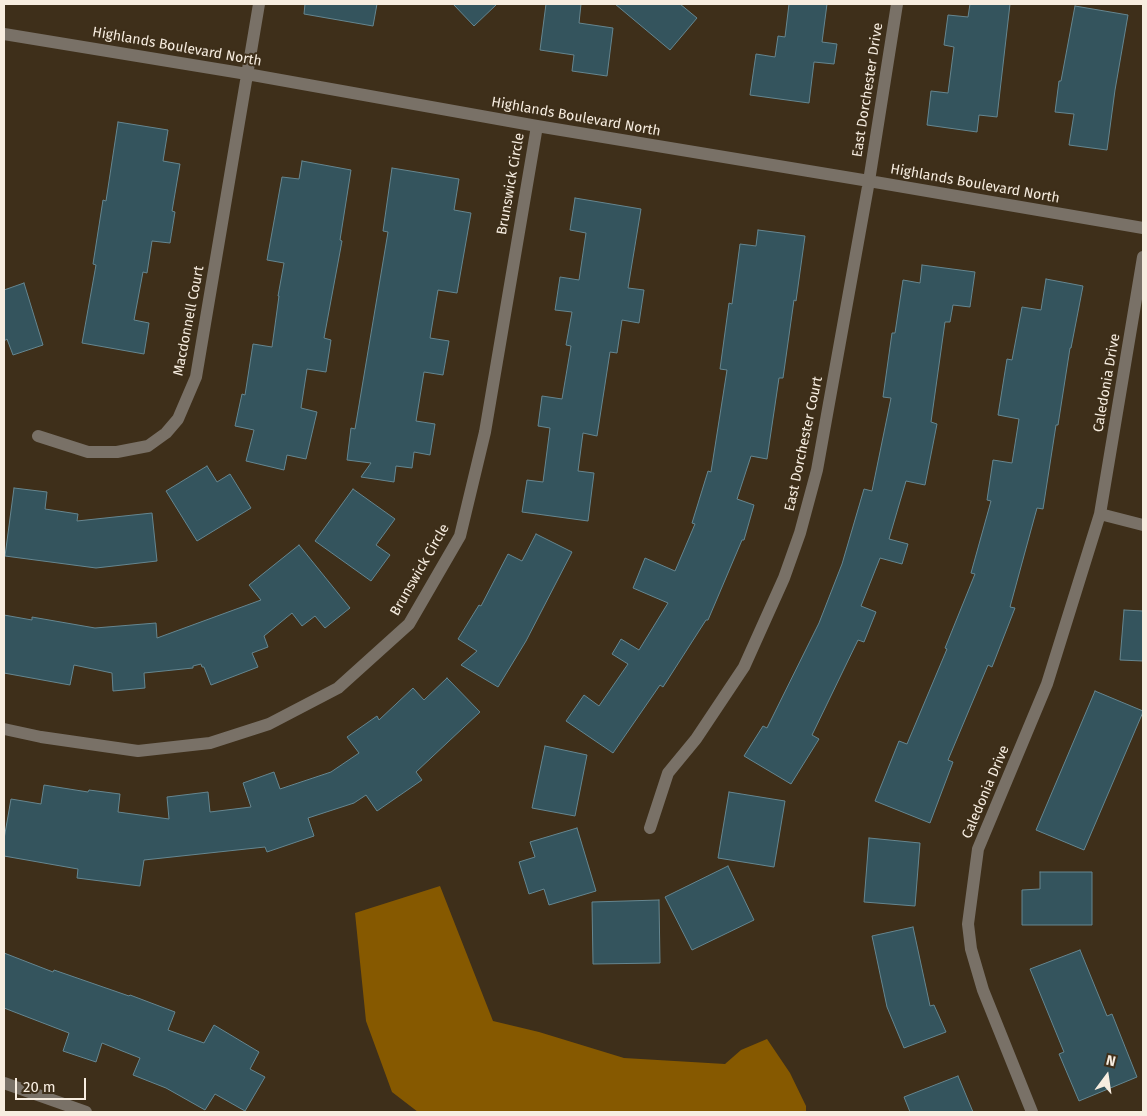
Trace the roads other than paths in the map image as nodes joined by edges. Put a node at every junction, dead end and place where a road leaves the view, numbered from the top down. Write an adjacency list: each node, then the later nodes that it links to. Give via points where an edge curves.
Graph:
1 (259, 4): 4 (street, Macdonnell Court)
2 (896, 4): 6 (street, East Dorchester Drive)
3 (4, 34): 4 (street, Highlands Boulevard North)
4 (247, 74): 5 (street, Highlands Boulevard North); 9 (street, Macdonnell Court, via 196,377 178,419 148,446 117,452 88,452)
5 (536, 126): 6 (street, Highlands Boulevard North); 12 (street, Brunswick Circle, via 485,432 460,536 409,624 338,688 269,724 210,743 138,751)
6 (869, 181): 7 (street, Highlands Boulevard North); 13 (street, East Dorchester Court, via 817,470 800,532 784,578 744,667 696,739 668,773)
7 (1143, 228)
8 (1143, 257): 10 (street, Caledonia Drive)
9 (38, 436)
10 (1100, 514): 11 (street); 16 (street, Caledonia Drive, via 1047,684 978,849 968,924 971,949 983,990)
11 (1143, 525)
12 (4, 729)
13 (650, 828)
14 (4, 1083): 15 (street)
15 (86, 1112)
16 (1032, 1112)

